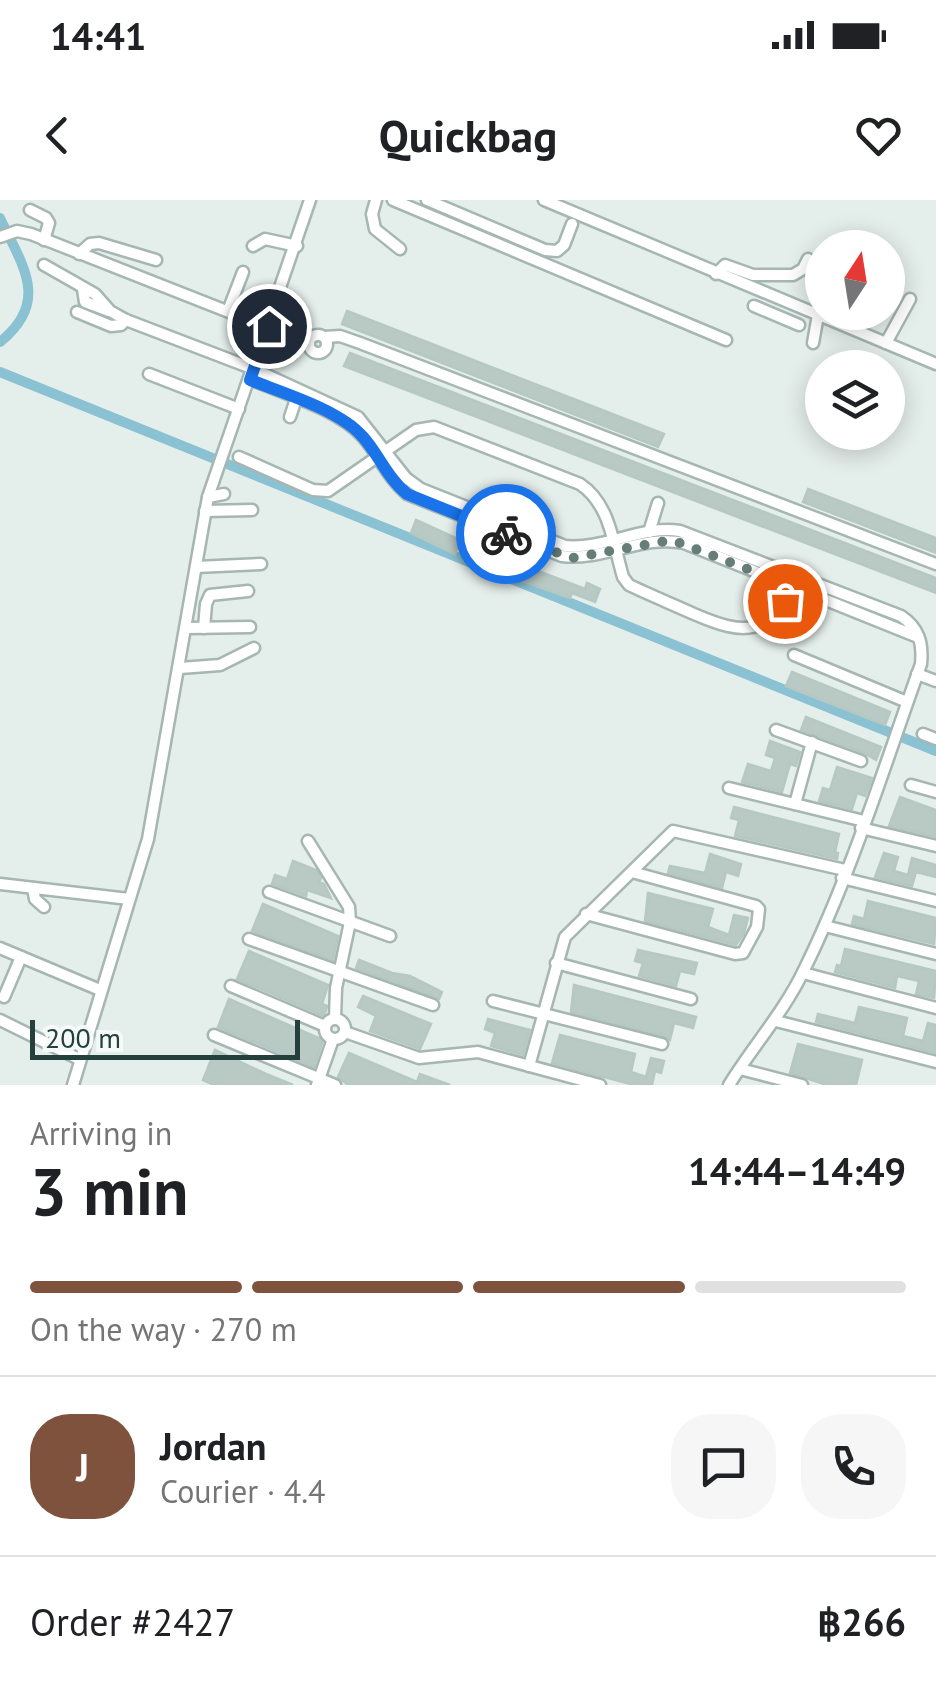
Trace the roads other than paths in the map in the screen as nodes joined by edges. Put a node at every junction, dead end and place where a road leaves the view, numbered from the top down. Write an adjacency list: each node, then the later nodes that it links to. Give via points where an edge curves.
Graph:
1 (310, 200): 11 (street)
2 (376, 200): 12 (street, via 375,229)
3 (393, 200): 31 (street)
4 (427, 200): 7 (street, via 545,250 564,245)
5 (544, 200): 18 (street)
6 (30, 210): 9 (street, via 46,218)
7 (572, 224)
8 (0, 237): 9 (street, via 17,231)
9 (44, 240): 13 (street)
10 (253, 246): 11 (street, via 266,238)
11 (297, 246): 28 (street)
12 (400, 249)
13 (79, 254): 14 (street, via 98,242); 23 (street)
14 (156, 260)
15 (44, 265): 26 (street, via 83,289 86,302)
16 (805, 265): 18 (street, via 793,275 753,275 732,265)
17 (242, 272): 23 (street)
18 (716, 274): 19 (street)
19 (762, 292): 21 (street); 22 (street)
20 (910, 299): 33 (street)
21 (754, 306): 25 (street); 27 (street)
22 (805, 310)
23 (228, 311): 28 (street)
24 (77, 312): 26 (street, via 111,326)
25 (748, 319)
26 (126, 320): 36 (street)
27 (800, 325)
28 (269, 326): 36 (street); 51 (street, via 300,339 333,335 360,343)
29 (815, 330): 32 (street)
30 (853, 330): 33 (street)
31 (726, 340)
32 (813, 343)
33 (886, 343): 34 (street)
34 (936, 364)
35 (149, 374): 39 (street)
36 (252, 374): 37 (street); 38 (street); 39 (street)
37 (296, 399): 38 (street); 40 (street)
38 (318, 402): 41 (street, via 358,417)
39 (239, 409): 44 (street)
40 (290, 417)
41 (382, 455): 42 (street, via 320,492); 49 (street, via 421,490 547,539 572,547); 49 (street, via 416,430 443,430 580,484 598,499)
42 (239, 458)
43 (224, 494): 44 (street)
44 (208, 498): 47 (street)
45 (658, 504): 48 (street)
46 (252, 510): 47 (street)
47 (205, 511): 52 (street)
48 (648, 532): 49 (street); 53 (street, via 680,531)
49 (614, 544): 53 (street, via 672,540); 53 (street, via 628,585 734,630 768,619)
50 (260, 564): 52 (street)
51 (936, 564)
52 (196, 567): 56 (street)
53 (794, 581): 61 (street, via 919,637)
54 (248, 591): 57 (street, via 210,595)
55 (250, 627): 57 (street)
56 (186, 628): 57 (street); 60 (street)
57 (204, 628)
58 (254, 648): 60 (street, via 220,665)
59 (794, 655): 63 (street)
60 (180, 668): 81 (street, via 157,800)
61 (917, 674): 62 (street); 63 (street)
62 (936, 681)
63 (907, 702): 73 (street)
64 (776, 730): 67 (street)
65 (923, 734): 66 (street)
66 (936, 739)
67 (812, 742): 68 (street); 72 (street)
68 (862, 761)
69 (910, 785): 71 (street)
70 (729, 788): 72 (street)
71 (936, 792)
72 (795, 804): 73 (street)
73 (862, 824): 75 (street); 77 (street)
74 (308, 841): 85 (street, via 349,907)
75 (936, 846)
76 (632, 872): 77 (street, via 678,830); 84 (street); 84 (street, via 756,906 760,920 743,953)
77 (844, 874): 82 (street); 86 (street)
78 (0, 884): 79 (street)
79 (32, 888): 81 (street); 83 (street)
80 (269, 892): 85 (street)
81 (129, 898): 96 (street)
82 (936, 901)
83 (44, 907)
84 (586, 914): 92 (street, via 566,937)
85 (350, 922): 87 (street); 94 (street)
86 (825, 926): 90 (street); 93 (street)
87 (390, 936)
88 (249, 939): 94 (street)
89 (0, 948): 91 (street)
90 (936, 954)
91 (21, 957): 96 (street); 97 (street)
92 (556, 963): 98 (street); 102 (street)
93 (803, 973): 101 (street); 104 (street)
94 (338, 974): 100 (street); 105 (street)
95 (231, 986): 105 (street)
96 (100, 990): 110 (street)
97 (4, 996)
98 (691, 998)
99 (493, 1001): 102 (street)
100 (434, 1006)
101 (936, 1008)
102 (543, 1014): 109 (street); 112 (street)
103 (0, 1020): 110 (street)
104 (776, 1020): 111 (street); 113 (street)
105 (330, 1022): 106 (street, via 342,1021); 108 (street, via 327,1035)
106 (345, 1032): 108 (street); 112 (street, via 426,1059 478,1052)
107 (214, 1035): 114 (street)
108 (333, 1038): 114 (street)
109 (662, 1044)
110 (78, 1058): 115 (street)
111 (936, 1062)
112 (529, 1066): 117 (street)
113 (740, 1069): 118 (street); 119 (street)
114 (319, 1082): 116 (street)
115 (73, 1085)
116 (335, 1085)
117 (600, 1085)
118 (729, 1085)
119 (802, 1085)

